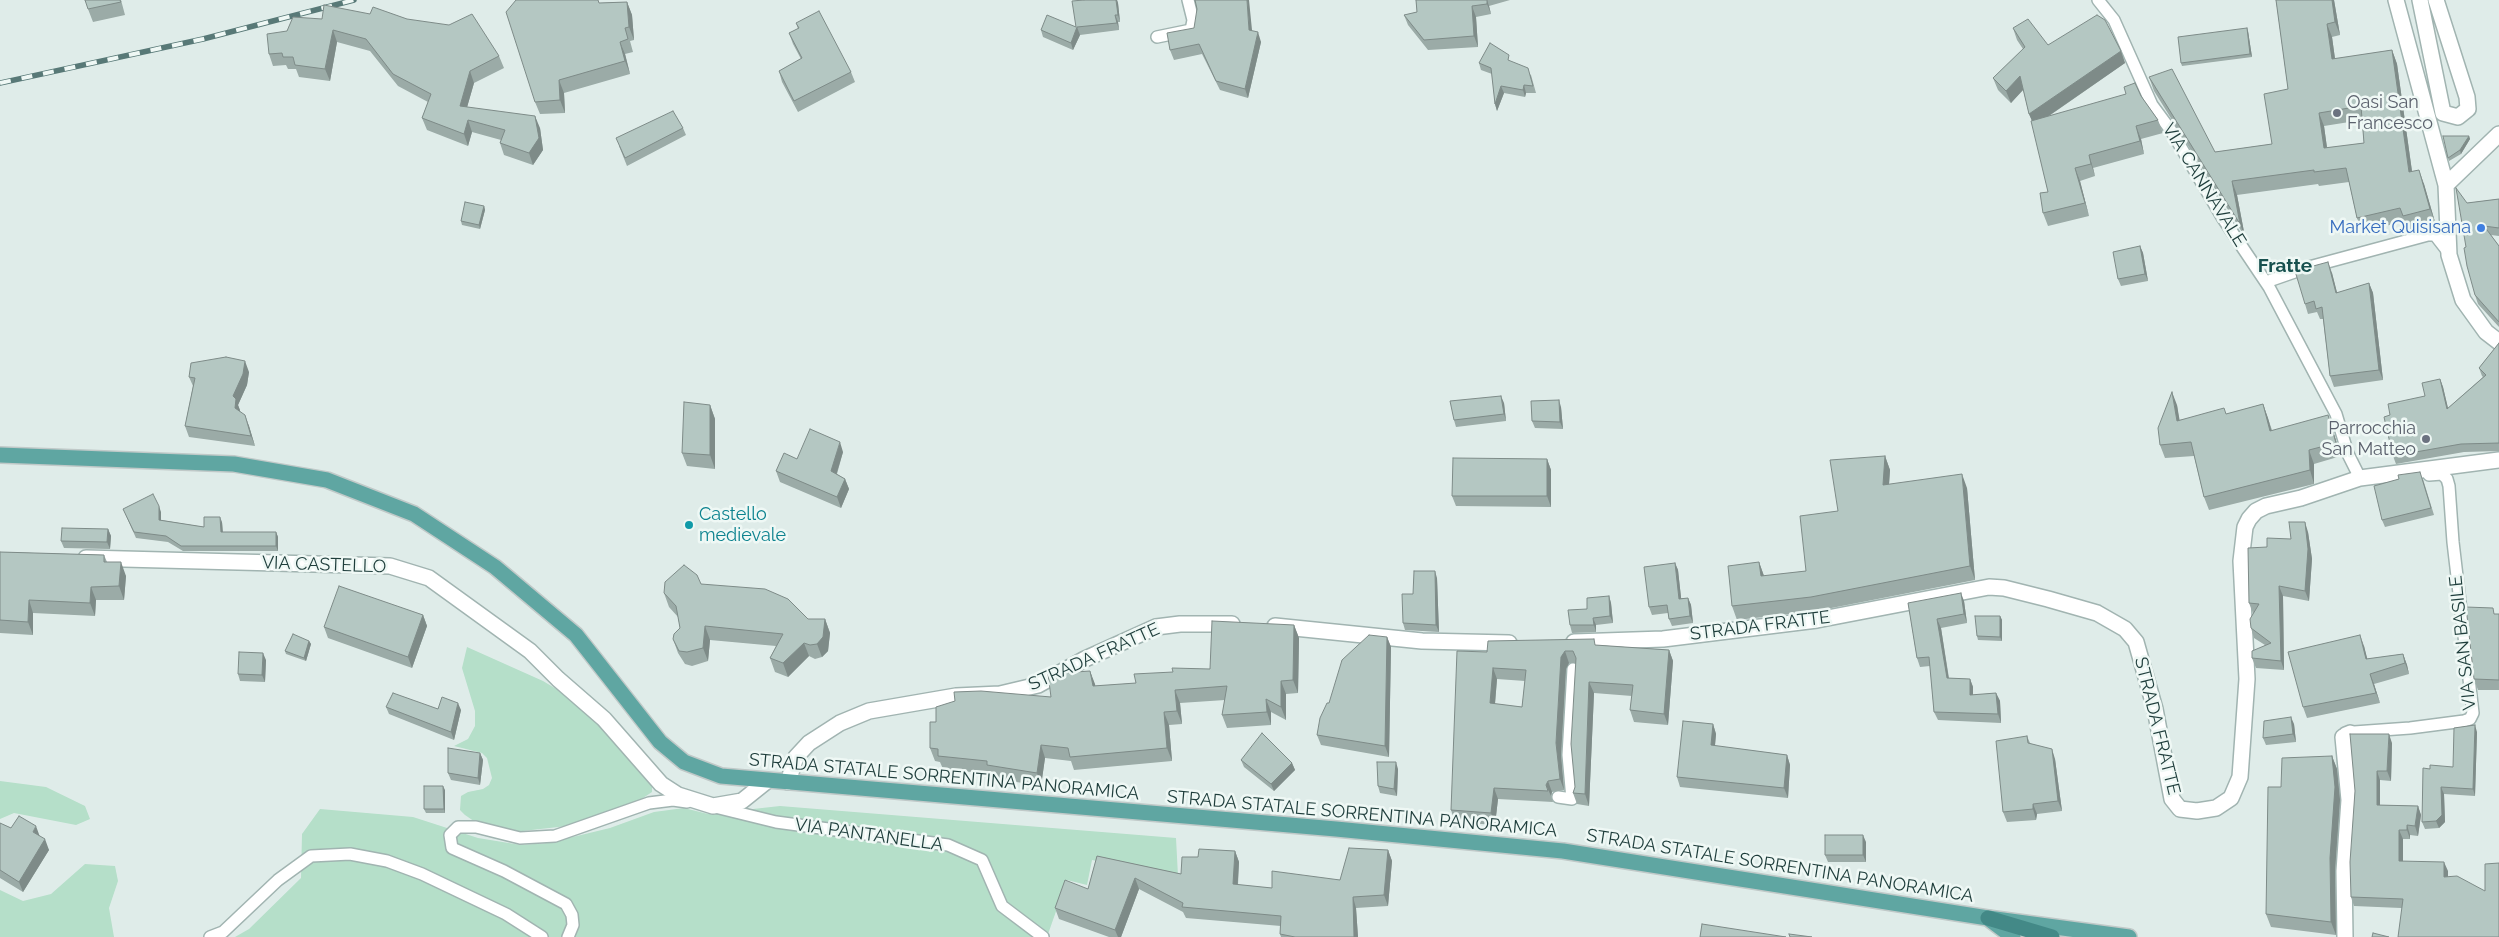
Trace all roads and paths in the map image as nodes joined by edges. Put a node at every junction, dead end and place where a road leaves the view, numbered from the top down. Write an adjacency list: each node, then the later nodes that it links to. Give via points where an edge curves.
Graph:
1 (1188, 0): 6 (lane, via 1192,30)
2 (2098, 0): 10 (lane, VIA CANNAVALE, via 2114,20 2152,105)
3 (2396, 0): 8 (street)
4 (2420, 0): 5 (street, via 2443,113 2458,117 2468,109 2467,98)
5 (2436, 0)
6 (1157, 37)
7 (2499, 134): 8 (street)
8 (2446, 185): 9 (street)
9 (2449, 253): 10 (lane, via 2435,235 2428,235); 11 (street, via 2462,300 2486,332)
10 (2266, 282): 15 (lane, VIA CANNAVALE, via 2336,414 2348,454)
11 (2499, 342)
12 (0, 455): 23 (main road, STRADA STATALE SORRENTINA PANORAMICA, via 234,464 327,480 414,514 494,567 576,636 660,742 684,762 721,776)
13 (2499, 460): 14 (street)
14 (2385, 476): 15 (street); 22 (lane, VIA SAN BASILE, via 2406,478 2442,474 2447,479 2473,713 2464,721 2350,731)
15 (2360, 478): 19 (street, STRADA FRATTE, via 2302,498 2266,506 2256,511 2245,527 2241,562 2246,679 2240,776 2231,798 2216,808 2180,809 2172,799 2155,709 2136,642 2125,629 2097,613 2048,599 1989,587 1818,620 1663,639)
16 (68, 558): 26 (street, VIA CASTELLO, via 390,566 429,578 530,651 604,720 661,784)
17 (1246, 624): 24 (street, STRADA FRATTE, via 1156,626 1038,685 1000,694 956,696 869,711 840,723 809,743 796,757)
18 (1263, 626): 20 (street, via 1422,641)
19 (1560, 643)
20 (1524, 644)
21 (1573, 669): 25 (lane, via 1568,755 1572,799)
22 (2343, 737): 35 (street, VIA SAN BASILE, via 2349,800)
23 (767, 781): 24 (main road, STRADA STATALE SORRENTINA PANORAMICA); 26 (street, via 742,801)
24 (788, 782): 27 (main road, STRADA STATALE SORRENTINA PANORAMICA, via 1564,851)
25 (1558, 798)
26 (712, 806): 30 (lane, VIA PANTANELLA, via 673,800 649,803 555,836 520,838 467,827 458,827 450,835 452,848 566,904 572,915); 31 (lane, VIA PANTANELLA, via 776,822 948,845 982,860 1002,906)
27 (1988, 918): 32 (main road); 33 (highway); 34 (main road, STRADA STATALE SORRENTINA PANORAMICA)
28 (210, 937): 29 (lane, via 223,932 278,880 311,856 350,854 387,861 422,874 506,914)
29 (542, 937)
30 (568, 937)
31 (1043, 937)
32 (2013, 937)
33 (2052, 937)
34 (2129, 937)
35 (2344, 937)

